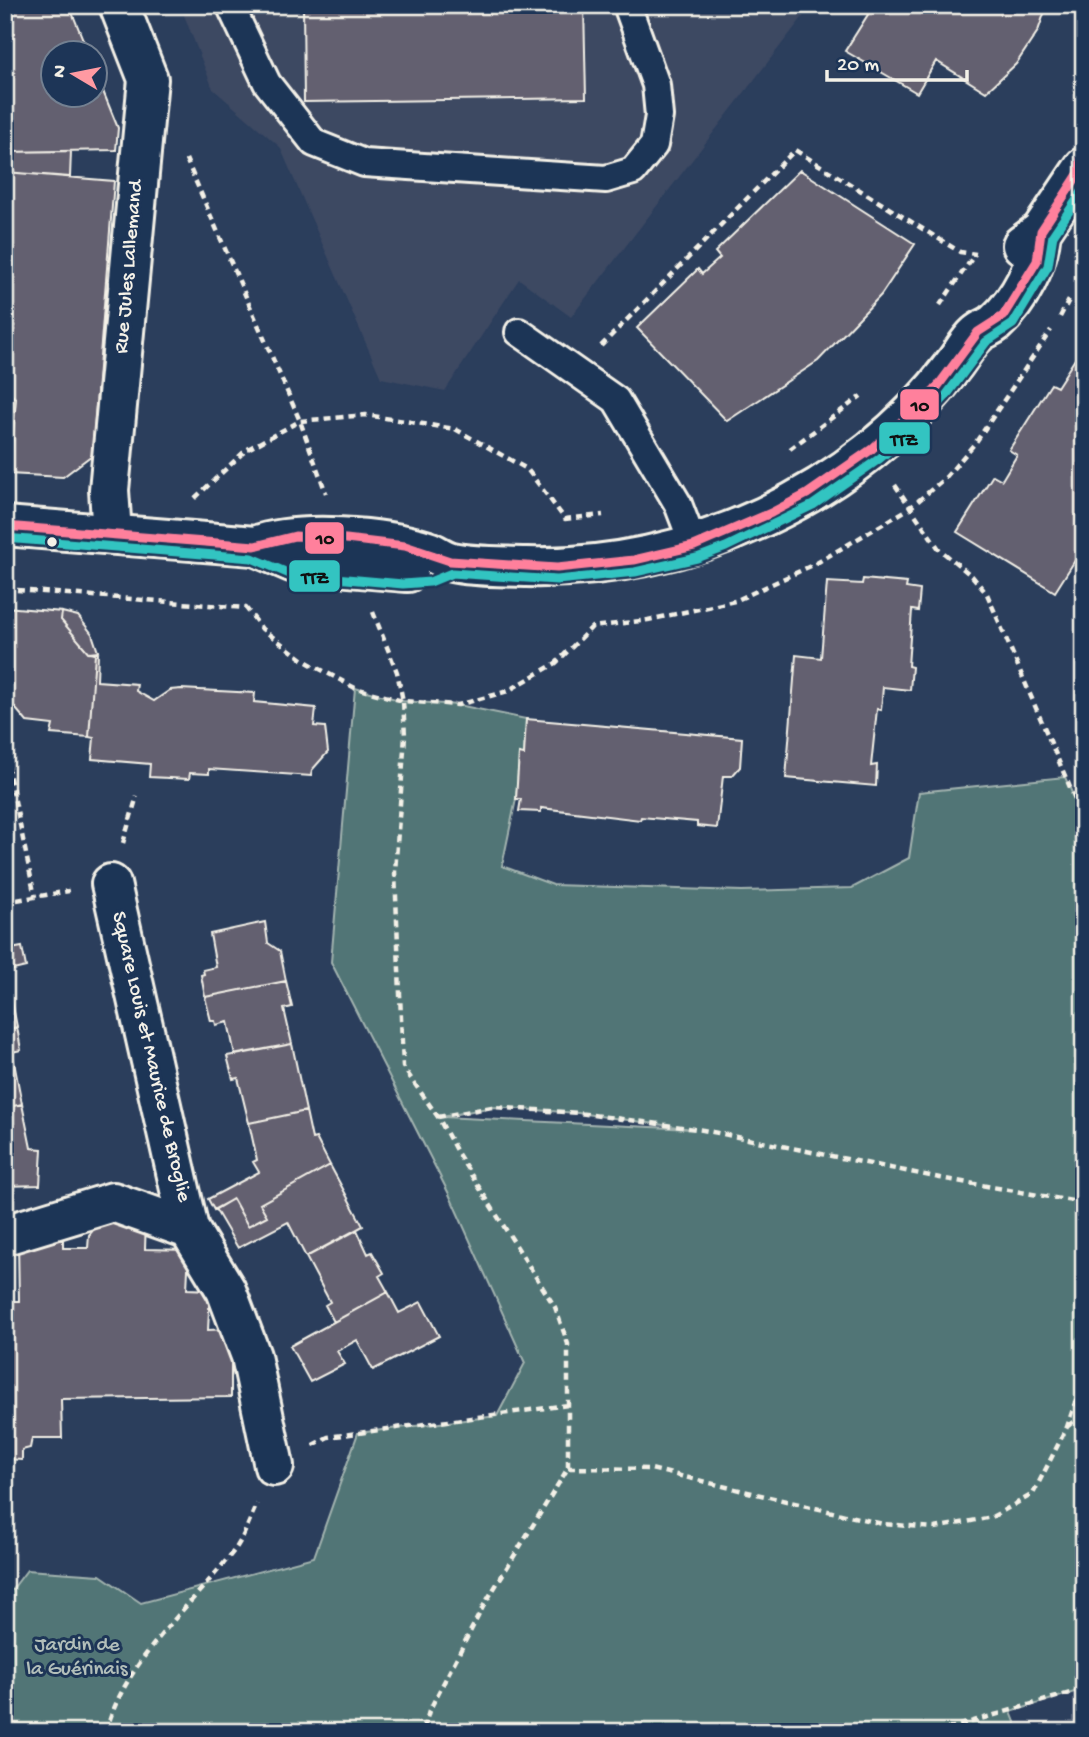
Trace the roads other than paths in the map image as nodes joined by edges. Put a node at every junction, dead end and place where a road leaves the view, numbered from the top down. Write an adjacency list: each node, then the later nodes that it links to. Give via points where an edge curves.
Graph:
1 (119, 5): 9 (street, Rue Jules Lallemand, via 149,79 109,490)
2 (230, 5): 3 (lane, via 267,83 314,143 364,163 606,179 633,171 654,145 659,116 656,85)
3 (627, 5)
4 (1083, 163): 5 (street)
5 (1041, 230): 7 (street, via 1037,261 1026,280 1003,316); 7 (street, via 1017,250 993,256)
6 (519, 332): 10 (lane, via 616,400 672,493)
7 (978, 332): 10 (street, via 935,390 872,449 807,494)
8 (5, 526): 9 (street)
9 (112, 534): 10 (street, via 255,546 292,562 403,572 450,562 557,568 634,560)
10 (694, 546)
11 (111, 884): 12 (street, Square Louis et Maurice de Broglie)
12 (189, 1229): 13 (street, Square Louis et Maurice de Broglie, via 113,1202); 14 (street, Square Louis et Maurice de Broglie, via 226,1290 251,1356)
13 (5, 1235)
14 (274, 1466)

